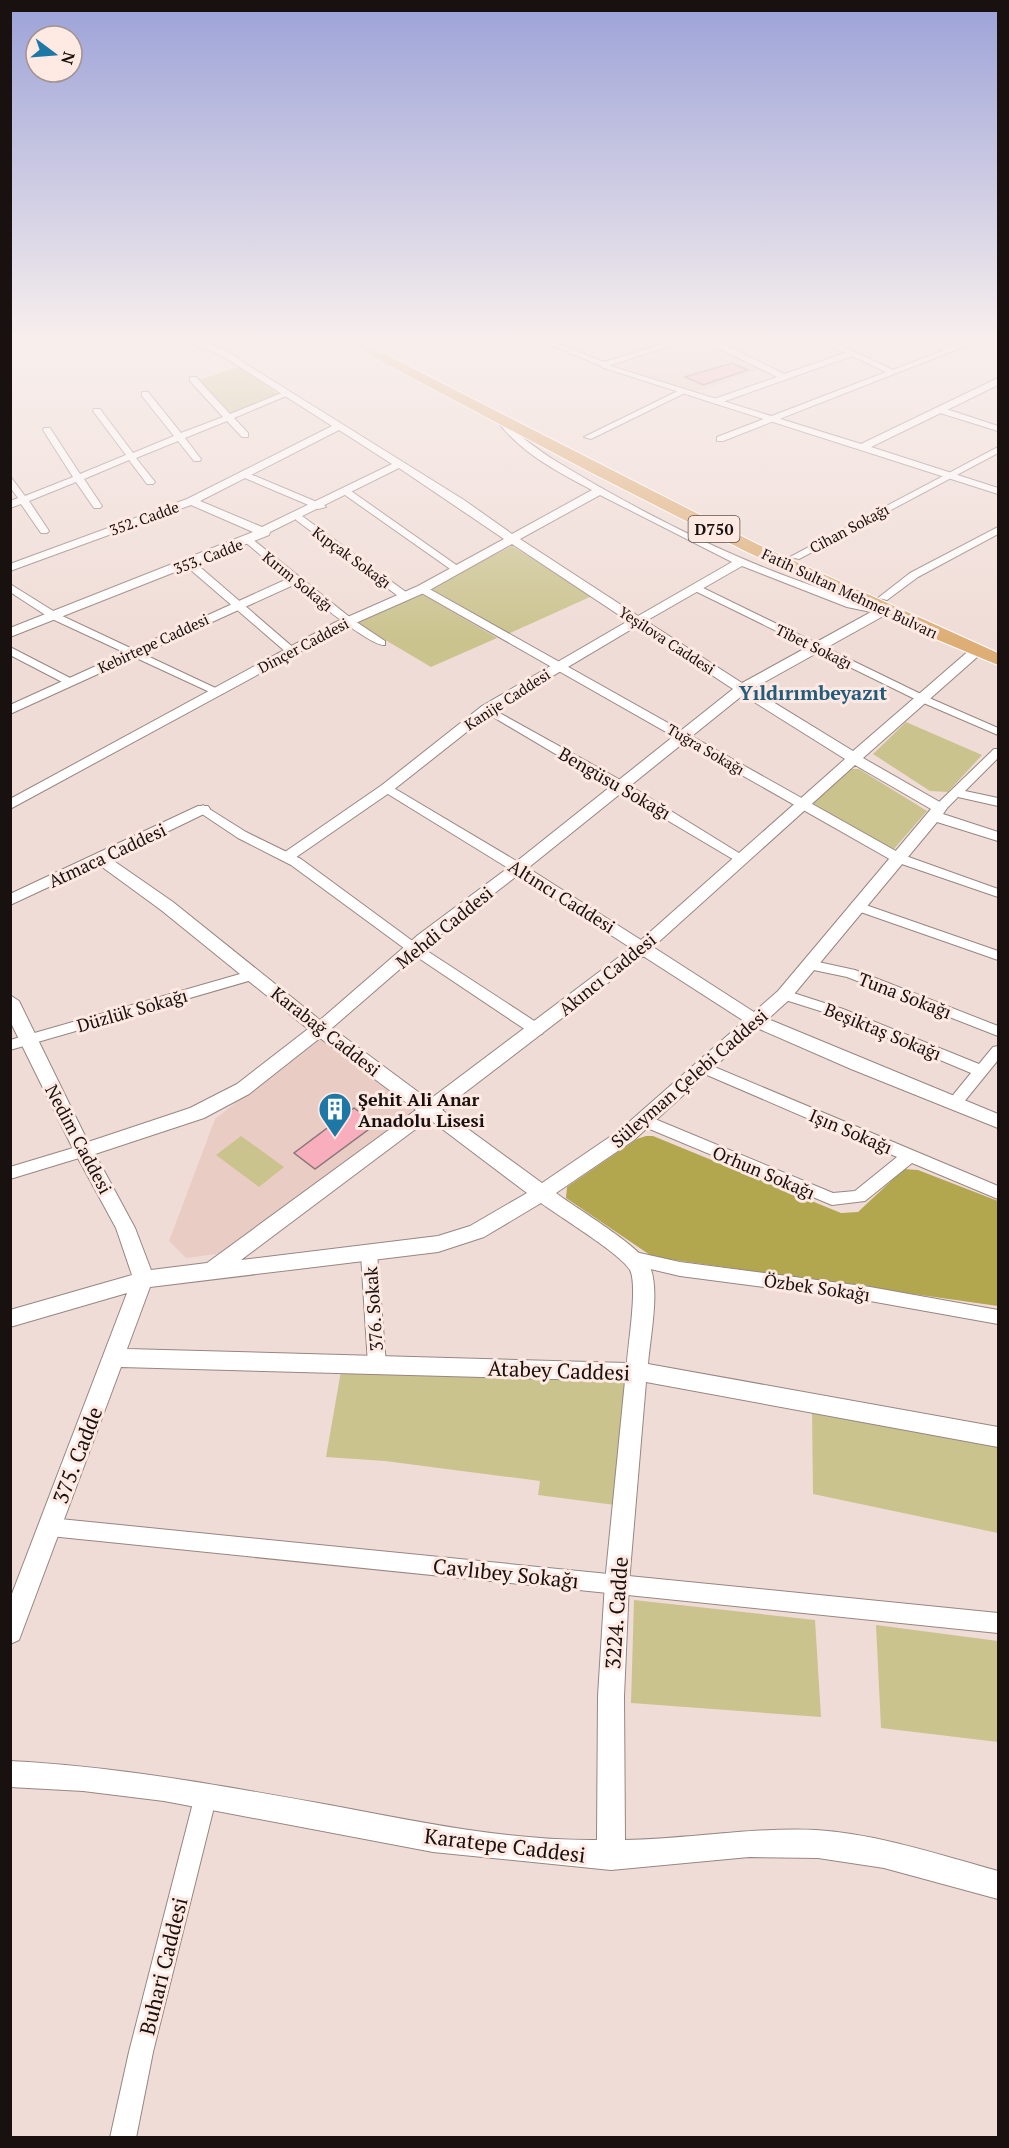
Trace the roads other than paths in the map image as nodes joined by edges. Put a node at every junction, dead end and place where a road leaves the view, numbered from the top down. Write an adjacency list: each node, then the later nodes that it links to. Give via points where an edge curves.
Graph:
1 (55, 442): 19 (street)
2 (120, 442): 14 (street)
3 (173, 442): 14 (street)
4 (183, 442): 15 (street)
5 (307, 442): 17 (street, 352. Cadde)
6 (363, 442): 16 (street, Yeşilova Caddesi)
7 (523, 442): 22 (street)
8 (547, 442): 47 (highway, Fatih Sultan Mehmet Bulvarı / D750, via 729,536)
9 (566, 442): 36 (highway, Fatih Sultan Mehmet Bulvarı / D750)
10 (848, 442): 12 (street)
11 (873, 442): 12 (street)
12 (863, 447): 18 (street)
13 (999, 450): 18 (street, Cihan Sokağı)
14 (132, 458): 19 (street); 21 (street)
15 (196, 459)
16 (399, 464): 24 (street, 353. Cadde); 34 (street, Yeşilova Caddesi)
17 (243, 474): 26 (street, 352. Cadde); 29 (street)
18 (949, 475): 23 (street); 36 (street, Cihan Sokağı)
19 (79, 478): 25 (street); 28 (street)
20 (10, 479): 25 (street)
21 (150, 482)
22 (599, 491): 34 (street, Dinçer Caddesi); 37 (street)
23 (999, 491)
24 (348, 493): 29 (street, 353. Cadde); 40 (street)
25 (24, 500): 27 (street); 32 (street)
26 (191, 501): 33 (street); 39 (street, 352. Cadde)
27 (10, 505)
28 (97, 506)
29 (321, 507): 30 (street, 353. Cadde)
30 (298, 518): 33 (street, 353. Cadde); 45 (street, Kıpçak Sokağı)
31 (999, 530): 47 (street, via 914,575)
32 (44, 531)
33 (265, 533): 35 (street, 353. Cadde)
34 (510, 538): 40 (street, Dinçer Caddesi); 50 (street, Yeşilova Caddesi)
35 (248, 540): 38 (street, 353. Cadde); 41 (street, Kırım Sokağı)
36 (795, 557): 47 (highway, Fatih Sultan Mehmet Bulvarı / D750)
37 (741, 562): 43 (street, Kanije Caddesi); 47 (street, via 851,604)
38 (189, 563): 46 (street); 48 (street, 353. Cadde)
39 (10, 568)
40 (457, 569): 44 (street, Dinçer Caddesi)
41 (296, 579): 46 (street, Kebirtepe Caddesi); 49 (street, Kırım Sokağı)
42 (10, 587): 48 (street)
43 (697, 588): 50 (street, Kanije Caddesi); 53 (street, Tibet Sokağı)
44 (422, 589): 45 (street, Dinçer Caddesi); 60 (street, Tuğra Sokağı)
45 (405, 597): 49 (street, Dinçer Caddesi)
46 (237, 605): 56 (street); 58 (street, Kebirtepe Caddesi)
47 (883, 605): 53 (street, Mehdi Caddesi); 54 (highway, Fatih Sultan Mehmet Bulvarı / D750); 57 (highway, Fatih Sultan Mehmet Bulvarı / D750)
48 (54, 616): 51 (street, 353. Cadde); 58 (street)
49 (348, 621): 52 (street); 56 (street, Dinçer Caddesi)
50 (637, 621): 60 (street, Kanije Caddesi); 62 (street, Yeşilova Caddesi)
51 (10, 633)
52 (381, 643)
53 (815, 647): 62 (street, Mehdi Caddesi); 64 (street, Tibet Sokağı)
54 (999, 647)
55 (10, 650): 61 (street)
56 (291, 651): 63 (street, Dinçer Caddesi)
57 (977, 651): 59 (highway, Fatih Sultan Mehmet Bulvarı / D750); 64 (street, Akıncı Caddesi)
58 (132, 652): 61 (street, Kebirtepe Caddesi); 63 (street)
59 (999, 660)
60 (558, 666): 65 (street, Kanije Caddesi); 68 (street, Tuğra Sokağı)
61 (70, 682): 66 (street, Kebirtepe Caddesi)
62 (742, 689): 68 (street, Mehdi Caddesi); 70 (street, Yeşilova Caddesi)
63 (218, 692): 76 (street, Dinçer Caddesi)
64 (923, 699): 67 (street, Tibet Sokağı); 70 (street, Akıncı Caddesi)
65 (487, 709): 71 (street, Bengüsu Sokağı); 72 (street, Kanije Caddesi)
66 (10, 710)
67 (999, 732)
68 (683, 736): 71 (street, Mehdi Caddesi); 75 (street, Tuğra Sokağı)
69 (999, 752): 73 (street, Süleyman Çelebi Caddesi)
70 (855, 759): 75 (street, Akıncı Caddesi); 78 (street, Yeşilova Caddesi)
71 (621, 785): 81 (street, Bengüsu Sokağı); 84 (street, Mehdi Caddesi)
72 (387, 788): 80 (street, Kanije Caddesi); 84 (street, Altıncı Caddesi)
73 (955, 793): 74 (street); 78 (street, Süleyman Çelebi Caddesi)
74 (999, 802)
75 (802, 803): 81 (street, Akıncı Caddesi); 82 (street, Tuğra Sokağı)
76 (10, 805)
77 (202, 809): 80 (street); 83 (street, Atmaca Caddesi)
78 (937, 812): 79 (street, Yeşilova Caddesi); 82 (street, Süleyman Çelebi Caddesi)
79 (999, 837)
80 (287, 857): 89 (street)
81 (741, 858): 88 (street, Akıncı Caddesi)
82 (898, 858): 85 (street, Tuğra Sokağı); 87 (street, Süleyman Çelebi Caddesi)
83 (101, 859): 86 (street, Atmaca Caddesi); 92 (street, Karabağ Caddesi)
84 (518, 868): 88 (street, Altıncı Caddesi); 89 (street, Mehdi Caddesi)
85 (999, 893)
86 (10, 900)
87 (857, 906): 90 (street); 91 (street, Süleyman Çelebi Caddesi)
88 (643, 947): 95 (street, Altıncı Caddesi); 97 (street, Akıncı Caddesi)
89 (413, 948): 96 (street, Mehdi Caddesi); 97 (street)
90 (999, 956)
91 (809, 965): 93 (street, Süleyman Çelebi Caddesi); 98 (street, Tuna Sokağı, via 850,973)
92 (254, 975): 96 (street, Karabağ Caddesi); 99 (street, Düzlük Sokağı)
93 (784, 994): 95 (street, Süleyman Çelebi Caddesi); 102 (street, Beşiktaş Sokağı)
94 (10, 1001): 99 (street, Nedim Caddesi)
95 (756, 1021): 101 (street, Süleyman Çelebi Caddesi); 103 (street, Altıncı Caddesi)
96 (320, 1028): 104 (street, Karabağ Caddesi); 107 (street, Mehdi Caddesi, via 229,1098 197,1113)
97 (537, 1030): 104 (street, Akıncı Caddesi)
98 (999, 1031)
99 (19, 1043): 107 (street, Nedim Caddesi)
100 (999, 1051): 102 (street)
101 (705, 1068): 105 (street, Süleyman Çelebi Caddesi); 108 (street, Işın Sokağı)
102 (981, 1071): 103 (street)
103 (954, 1104): 106 (street, Altıncı Caddesi)
104 (429, 1110): 110 (street, Karabağ Caddesi); 114 (street, Akıncı Caddesi)
105 (645, 1121): 108 (street, Orhun Sokağı, via 832,1199 859,1197); 110 (street, Süleyman Çelebi Caddesi)
106 (999, 1121)
107 (83, 1151): 109 (street, Mehdi Caddesi); 115 (street, Nedim Caddesi, via 129,1235)
108 (909, 1156): 111 (street, Işın Sokağı)
109 (10, 1173)
110 (542, 1193): 112 (street, Süleyman Çelebi Caddesi, via 458,1239); 113 (street, Karabağ Caddesi)
111 (999, 1193)
112 (369, 1254): 114 (street, Süleyman Çelebi Caddesi); 119 (street, 376. Sokak)
113 (635, 1259): 116 (street, Özbek Sokağı); 120 (street, via 643,1283)
114 (214, 1269): 115 (street, Süleyman Çelebi Caddesi)
115 (143, 1279): 117 (street, Süleyman Çelebi Caddesi); 118 (street, 375. Cadde)
116 (999, 1317)
117 (10, 1319)
118 (113, 1358): 119 (street, Atabey Caddesi); 122 (street, 375. Cadde)
119 (377, 1364): 120 (street, Atabey Caddesi)
120 (638, 1372): 121 (street, Atabey Caddesi); 123 (street, 3224. Cadde)
121 (999, 1437)
122 (50, 1527): 123 (street, Cavlıbey Sokağı); 125 (street, 375. Cadde)
123 (617, 1583): 124 (street, Cavlıbey Sokağı); 128 (street, 3224. Cadde, via 611,1696)
124 (999, 1623)
125 (10, 1632)
126 (10, 1774): 127 (street, Karatepe Caddesi, via 117,1782)
127 (206, 1795): 128 (street, Karatepe Caddesi, via 433,1838); 130 (street, Buhari Caddesi)
128 (611, 1856): 129 (street, Karatepe Caddesi, via 749,1843 818,1844 884,1854)
129 (999, 1885)
130 (123, 2138)

